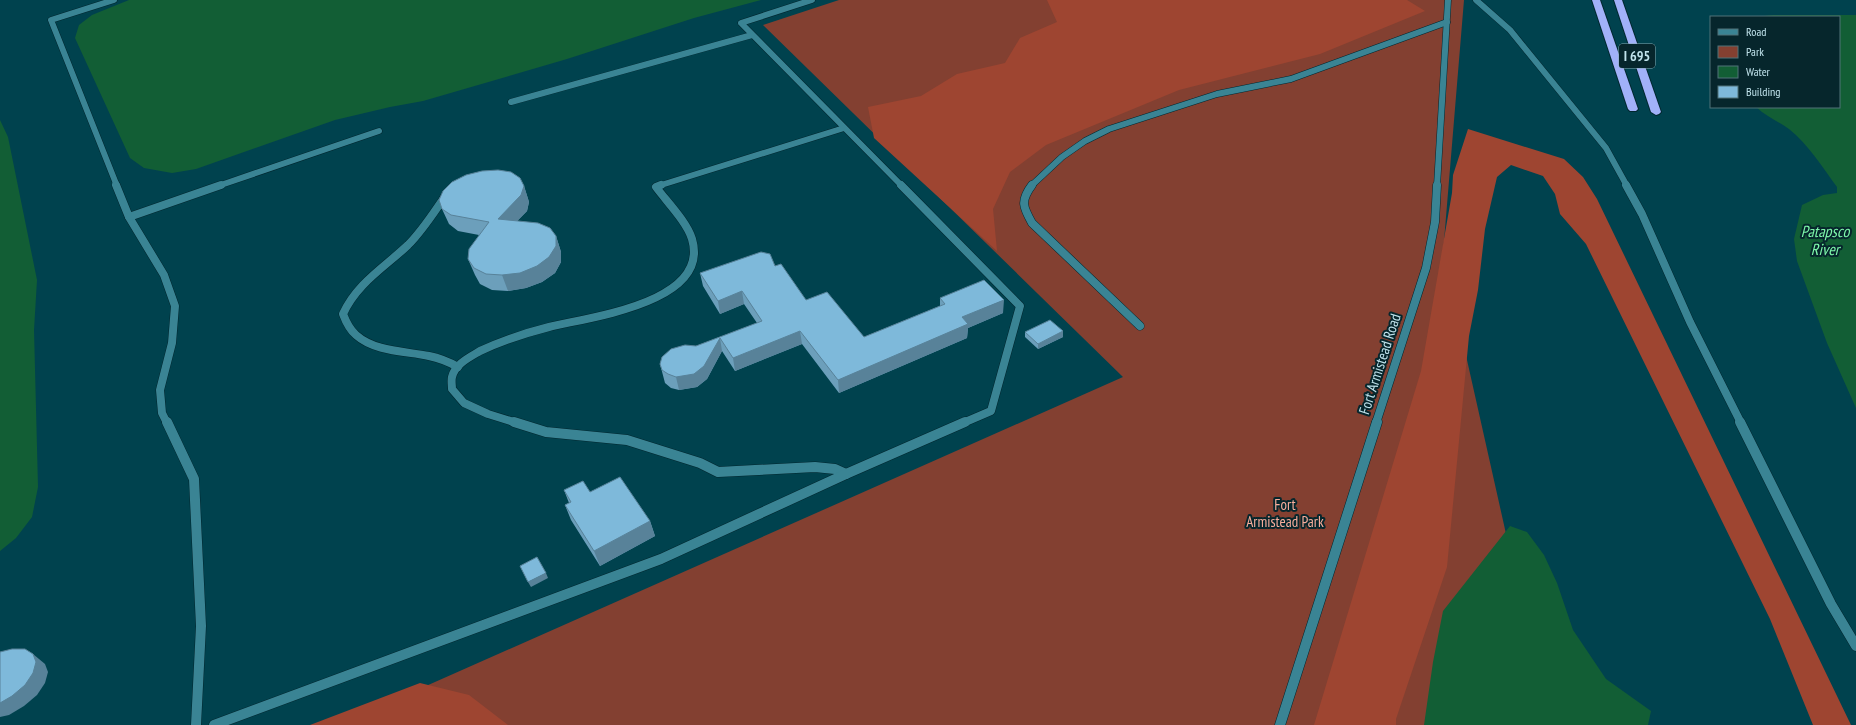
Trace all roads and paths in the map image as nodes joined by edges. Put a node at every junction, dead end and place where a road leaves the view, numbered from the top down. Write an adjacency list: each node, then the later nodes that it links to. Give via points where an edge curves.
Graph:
1 (114, 0): 15 (street, via 51,20)
2 (812, 0): 8 (street, via 741,23)
3 (1448, 0): 7 (street, Fort Armistead Road)
4 (1476, 0): 19 (street, via 1510,30 1606,148 1642,214 1690,322 1831,604)
5 (1596, 0): 10 (highway, I 695)
6 (1618, 0): 11 (highway, I 695)
7 (1447, 22): 16 (street, via 1291,79 1217,94 1121,125 1085,141 1034,182 1025,194 1023,207 1032,223); 22 (street, Fort Armistead Road, via 1435,222 1426,268)
8 (752, 35): 9 (street); 12 (street)
9 (511, 102)
10 (1633, 109)
11 (1656, 112)
12 (844, 128): 17 (street, via 656,187 692,237 695,253 690,271 680,283 644,303 489,346); 18 (street, via 1020,306 991,411)
13 (379, 131): 15 (street)
14 (447, 192): 17 (street, via 421,231 352,295 343,314 351,332 360,340 429,356)
15 (129, 217): 20 (street, via 164,275 175,306 172,343 160,390 162,413 194,479 201,626)
16 (1140, 326)
17 (458, 367): 18 (street, via 452,377 452,389 464,402 488,414 546,432 627,440 700,463 718,472 815,467 835,469)
18 (846, 474): 21 (street, via 661,559)
19 (1856, 646)
20 (196, 725)
21 (214, 725)
22 (1280, 725)

